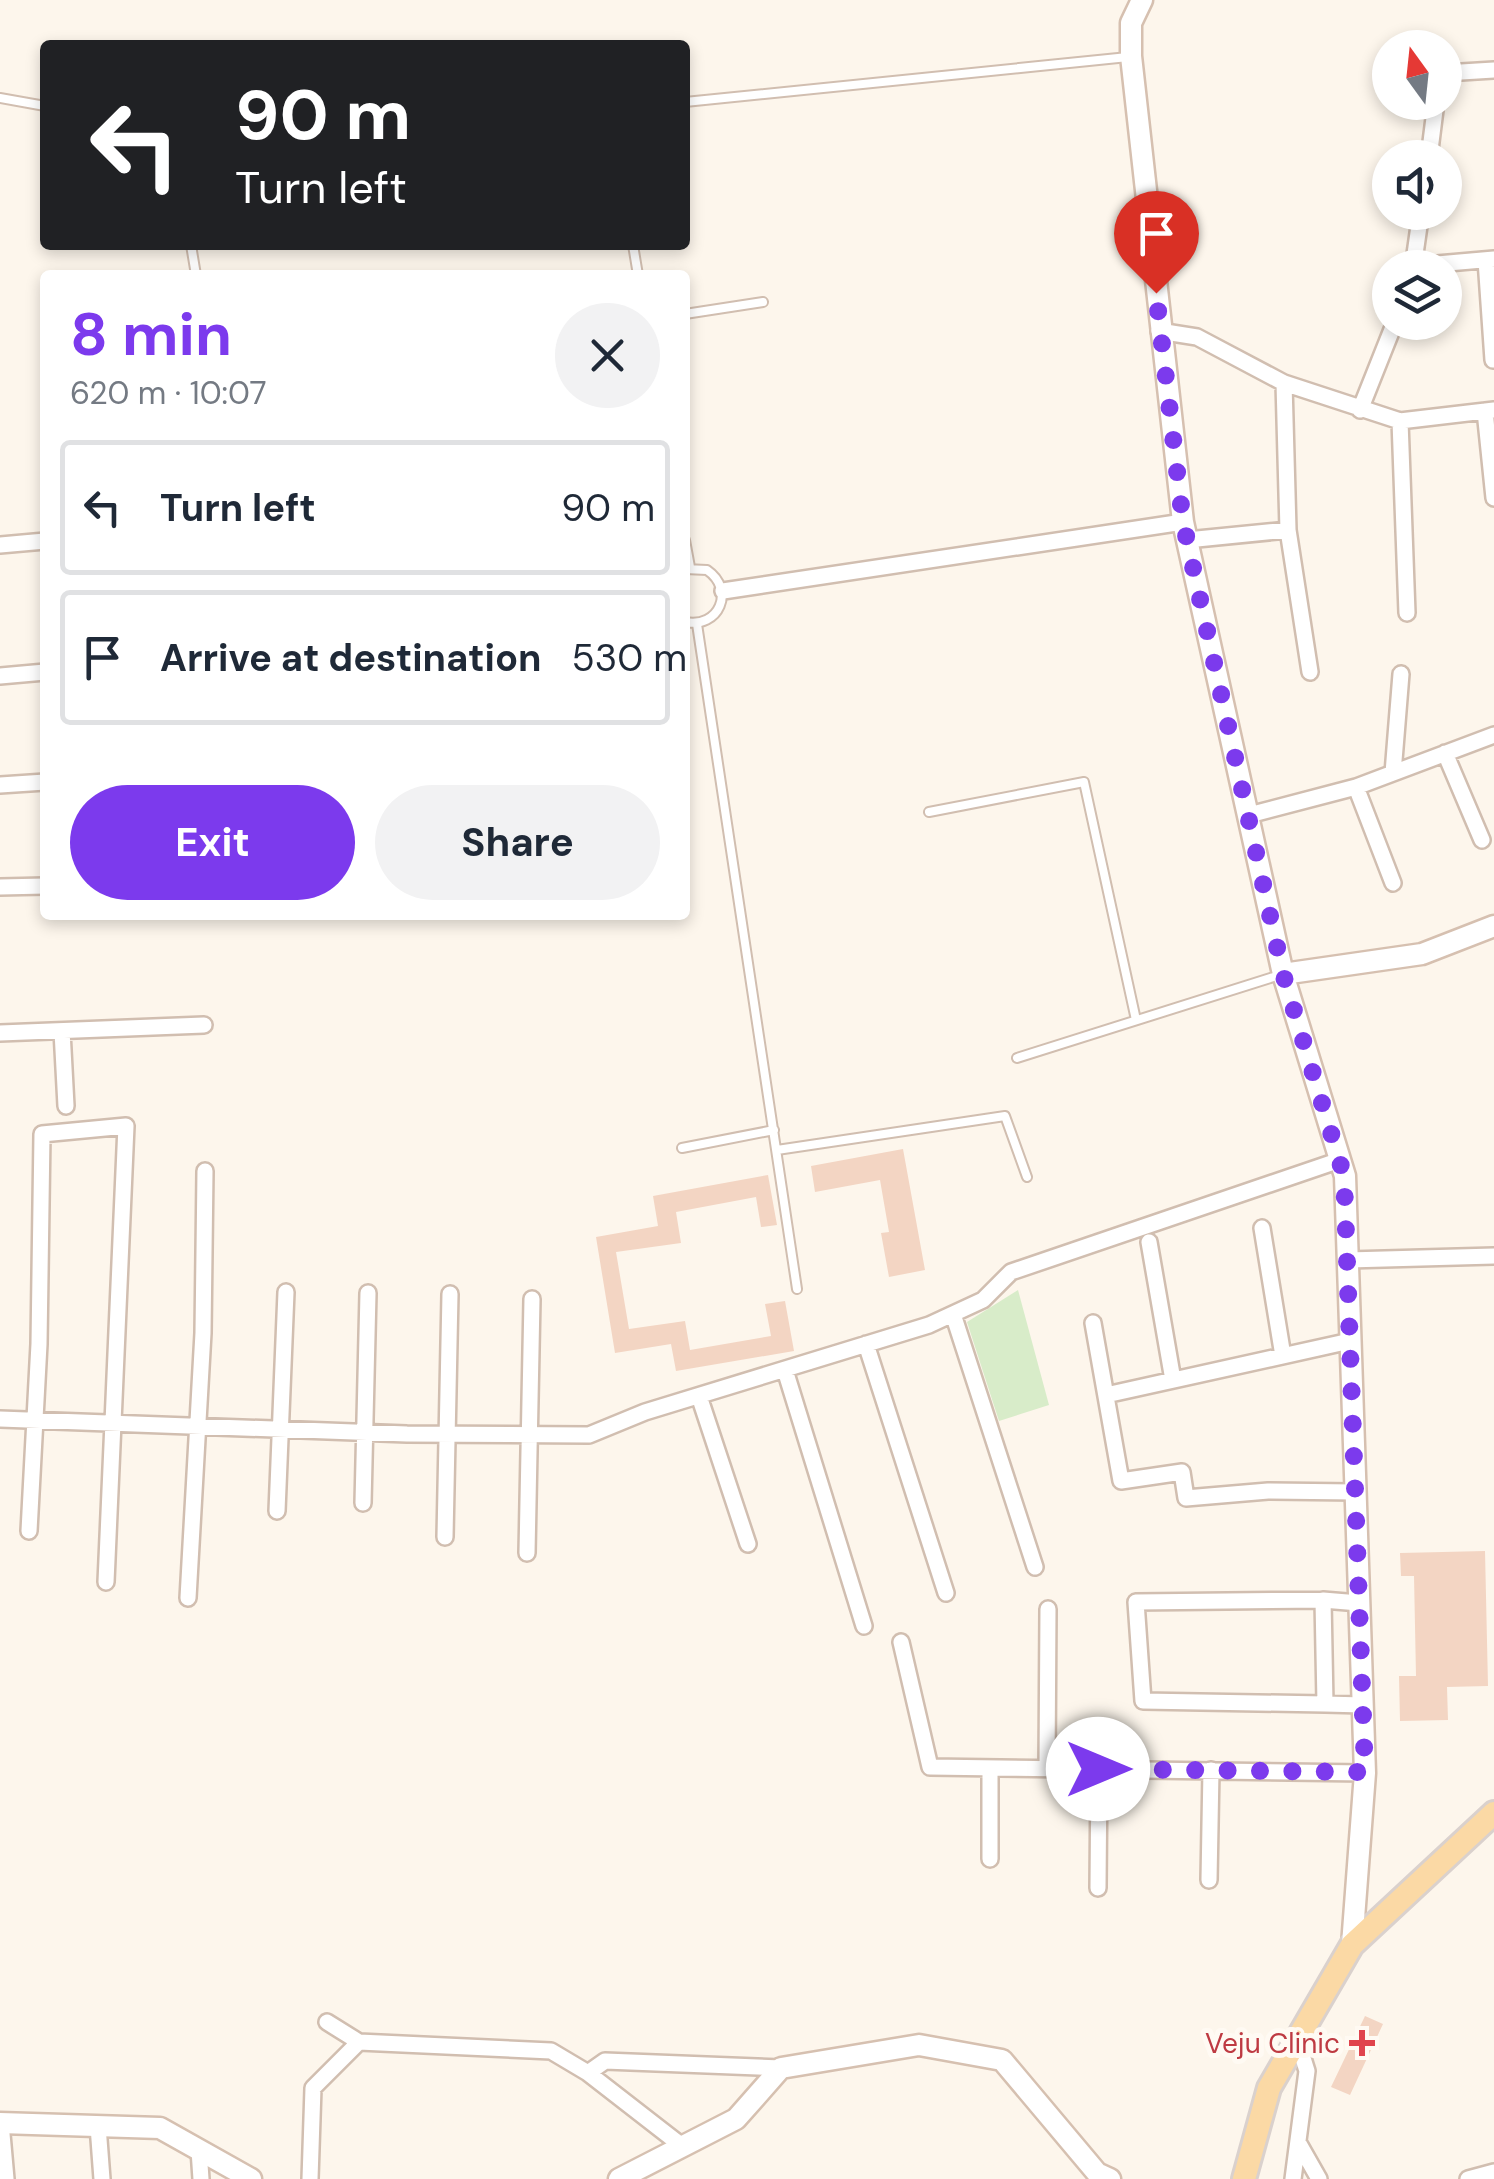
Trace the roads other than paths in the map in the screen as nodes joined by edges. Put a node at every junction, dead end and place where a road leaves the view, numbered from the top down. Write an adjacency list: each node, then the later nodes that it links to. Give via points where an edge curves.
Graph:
1 (1142, 0): 2 (street, via 1131,23)
2 (1132, 56): 6 (lane); 12 (street)
3 (1494, 70): 4 (street)
4 (1462, 72)
5 (0, 98): 7 (lane)
6 (690, 101)
7 (40, 105)
8 (1490, 259): 9 (street); 14 (street)
9 (1462, 262)
10 (763, 302): 11 (lane)
11 (690, 313)
12 (1159, 331): 15 (street, via 1198,337); 21 (street)
13 (1389, 340): 16 (street)
14 (1493, 360)
15 (1284, 383): 16 (street); 20 (street)
16 (1360, 410): 18 (street)
17 (1489, 411): 18 (street); 19 (street)
18 (1400, 420): 26 (street)
19 (1494, 498)
20 (1288, 530): 21 (street); 30 (street)
21 (1185, 531): 25 (street); 40 (street)
22 (40, 541): 23 (street)
23 (0, 544)
24 (690, 569): 25 (lane, via 715,575)
25 (722, 592): 28 (lane, via 712,618)
26 (1407, 613)
27 (690, 623): 28 (lane)
28 (697, 624): 53 (lane)
29 (40, 672): 32 (street)
30 (1310, 672)
31 (1401, 674): 35 (street)
32 (0, 676)
33 (1494, 735): 34 (street)
34 (1446, 753): 35 (street); 41 (street)
35 (1393, 773): 38 (street)
36 (40, 782): 37 (street)
37 (0, 785)
38 (1356, 787): 40 (street); 42 (street)
39 (929, 812): 47 (lane, via 1084,782)
40 (1249, 815): 46 (street)
41 (1482, 840)
42 (1393, 884)
43 (40, 886): 44 (street)
44 (0, 888)
45 (1494, 926): 46 (street, via 1422,954)
46 (1283, 974): 47 (lane); 56 (street)
47 (1136, 1020): 51 (lane)
48 (204, 1025): 49 (street)
49 (62, 1031): 50 (street); 52 (street)
50 (0, 1034)
51 (1016, 1058)
52 (66, 1106)
53 (774, 1130): 54 (lane); 55 (lane)
54 (682, 1148)
55 (777, 1150): 58 (lane, via 1005,1116); 63 (lane)
56 (1340, 1160): 62 (street); 68 (street, via 1012,1272 983,1300)
57 (204, 1172): 80 (street)
58 (1027, 1176)
59 (1262, 1228): 72 (street)
60 (1149, 1242): 74 (street)
61 (1494, 1256): 62 (street)
62 (1348, 1260): 70 (street)
63 (797, 1289)
64 (286, 1292): 81 (street)
65 (368, 1293): 82 (street)
66 (450, 1294): 83 (street)
67 (532, 1299): 84 (street)
68 (954, 1314): 71 (street); 92 (street)
69 (1093, 1323): 75 (street)
70 (1350, 1341): 72 (street); 85 (street)
71 (866, 1344): 73 (street); 94 (street)
72 (1283, 1356): 74 (street)
73 (785, 1370): 76 (street); 99 (street)
74 (1173, 1380): 75 (street)
75 (1106, 1395): 85 (street, via 1121,1481 1182,1472 1186,1498)
76 (699, 1396): 84 (street, via 589,1435); 90 (street)
77 (0, 1419): 78 (street)
78 (33, 1420): 79 (street); 79 (street, via 42,1134 126,1126); 88 (street)
79 (113, 1422): 80 (street); 93 (street)
80 (198, 1425): 81 (street); 95 (street)
81 (280, 1428): 82 (street); 87 (street)
82 (365, 1432): 83 (street); 86 (street)
83 (447, 1434): 84 (street); 89 (street)
84 (530, 1434): 91 (street)
85 (1356, 1492): 97 (street)
86 (363, 1503)
87 (277, 1511)
88 (29, 1531)
89 (445, 1537)
90 (748, 1544)
91 (527, 1552)
92 (1035, 1566)
93 (106, 1582)
94 (946, 1593)
95 (188, 1598)
96 (1323, 1600): 97 (street); 101 (street); 101 (street, via 1136,1602 1143,1701)
97 (1359, 1603): 102 (street)
98 (1048, 1609): 104 (street)
99 (864, 1626)
100 (901, 1642): 103 (street, via 930,1767)
101 (1325, 1704): 102 (street)
102 (1363, 1704): 107 (street)
103 (990, 1768): 104 (street); 109 (street)
104 (1047, 1768): 105 (street)
105 (1098, 1769): 106 (street); 111 (street)
106 (1211, 1770): 107 (street); 110 (street)
107 (1365, 1772): 112 (street)
108 (1494, 1813): 112 (main road)
109 (990, 1859)
110 (1209, 1880)
111 (1098, 1888)
112 (1352, 1946): 114 (main road)
113 (327, 2022): 115 (street)
114 (1298, 2039): 120 (street, via 1307,2071); 131 (main road, via 1269,2088)
115 (359, 2042): 117 (street, via 550,2050); 128 (street, via 313,2088)
116 (781, 2068): 117 (street, via 605,2060); 121 (street, via 736,2118); 130 (street, via 919,2045 1002,2060 1097,2173)
117 (588, 2073): 121 (street)
118 (0, 2123): 119 (street); 124 (street)
119 (98, 2126): 122 (street, via 160,2128); 125 (street)
120 (1298, 2142): 132 (street); 133 (street)
121 (682, 2146): 129 (street)
122 (199, 2150): 126 (street); 127 (street)
123 (1494, 2172): 134 (street)
124 (6, 2179)
125 (102, 2179)
126 (200, 2179)
127 (251, 2179)
128 (310, 2179)
129 (619, 2179)
130 (1110, 2179)
131 (1244, 2179)
132 (1293, 2179)
133 (1319, 2179)
134 (1468, 2179)

